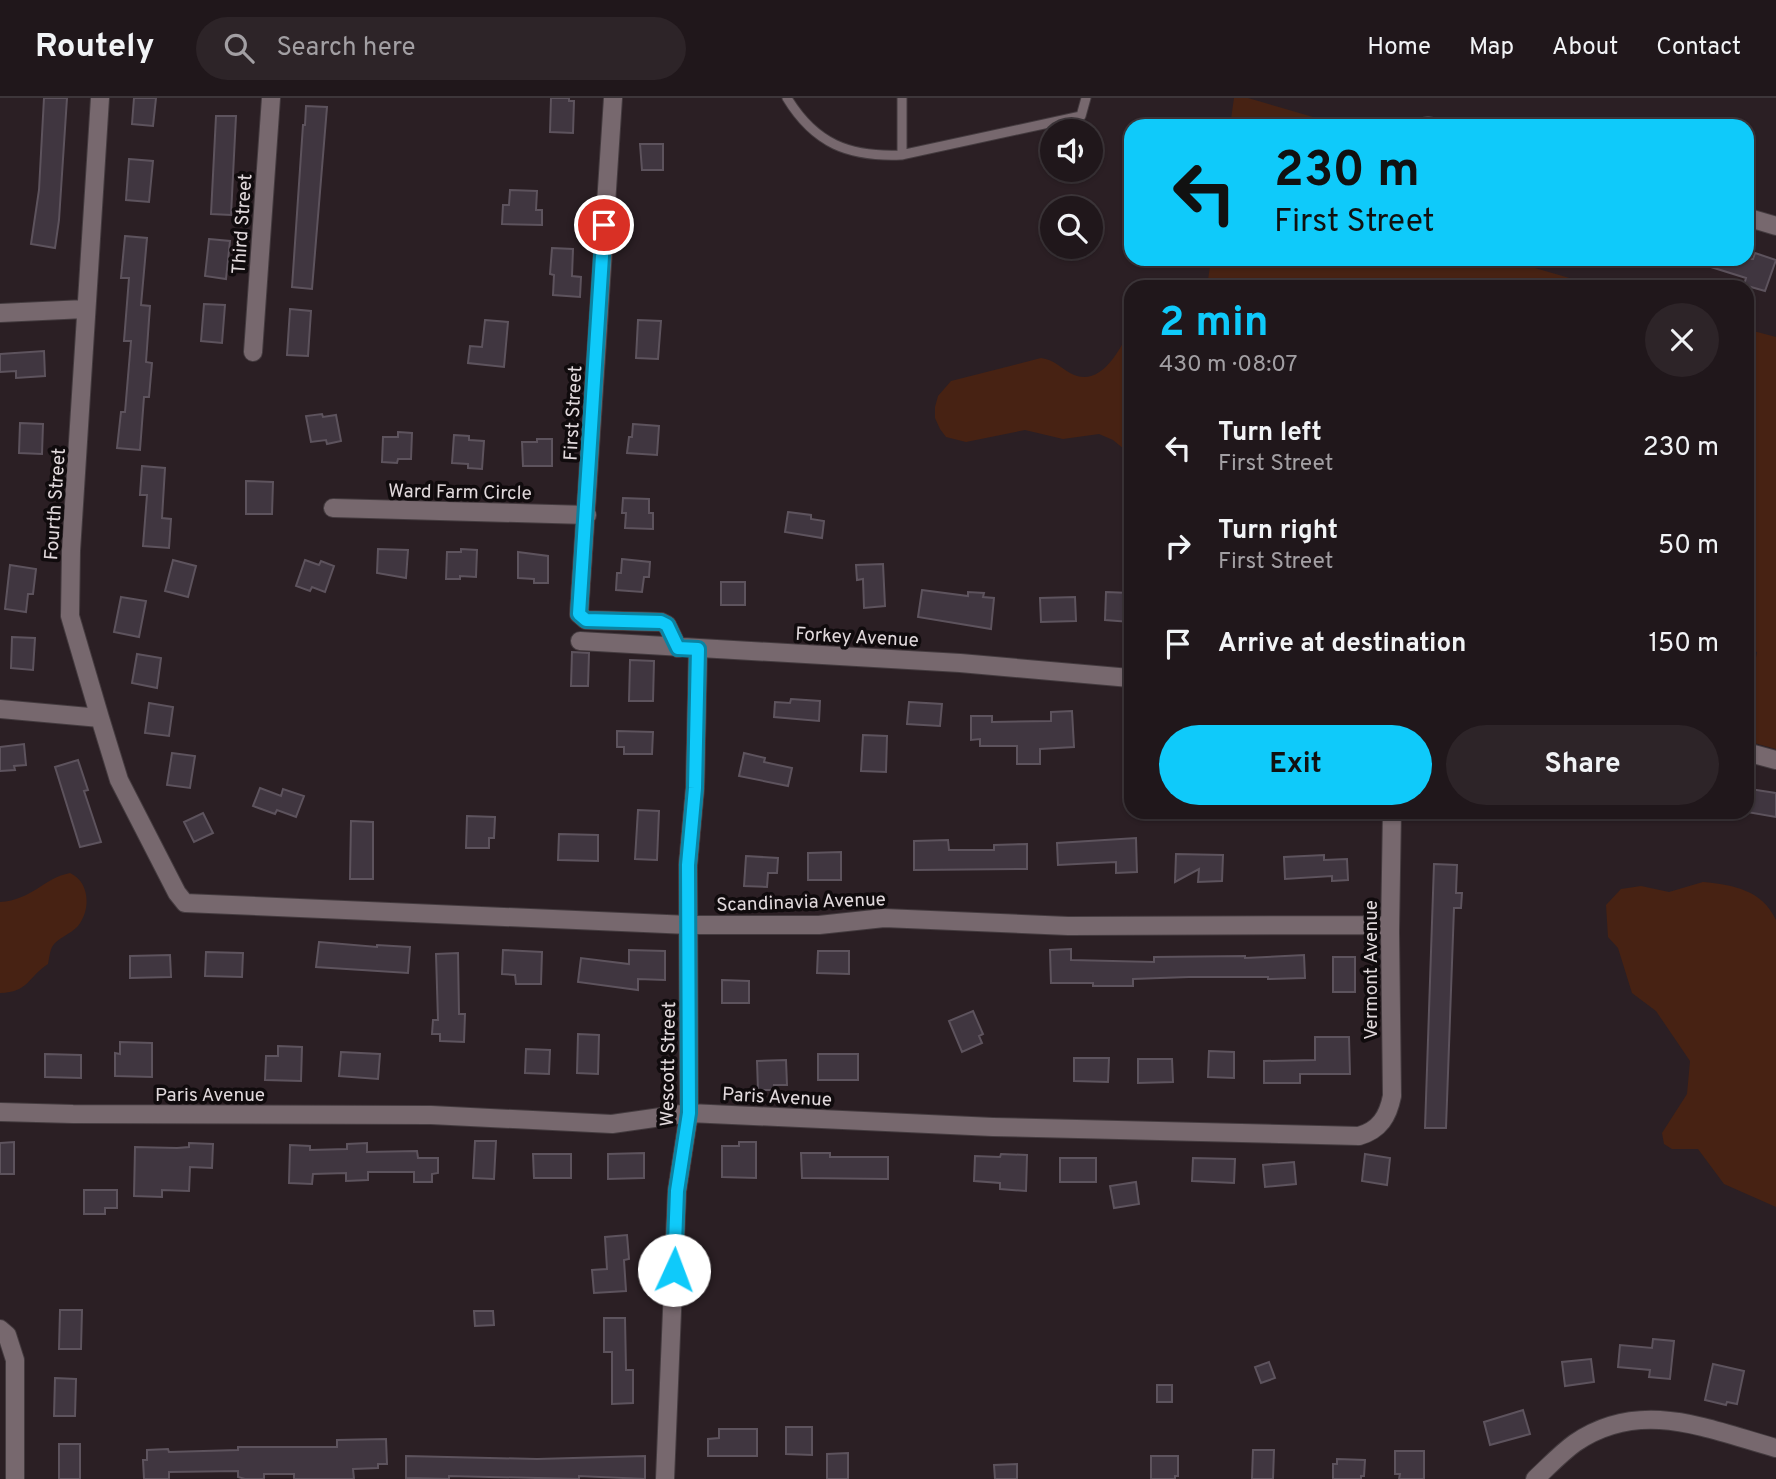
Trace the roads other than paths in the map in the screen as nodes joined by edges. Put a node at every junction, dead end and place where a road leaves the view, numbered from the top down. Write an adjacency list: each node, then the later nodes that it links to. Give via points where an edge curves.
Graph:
1 (100, 98): 10 (street, Fourth Street)
2 (271, 98): 12 (street, Third Street)
3 (613, 98): 14 (street, First Street)
4 (787, 98): 7 (lane, via 811,129 835,144 865,155)
5 (902, 98): 7 (lane)
6 (1086, 98): 7 (lane, via 1081,116)
7 (902, 155)
8 (1754, 219): 9 (street)
9 (1776, 226)
10 (85, 309): 11 (street); 20 (street, Fourth Street, via 70,616)
11 (0, 313)
12 (253, 352)
13 (333, 508): 14 (street, Ward Farm Circle)
14 (587, 515): 16 (street, First Street, via 579,614 586,620 661,622)
15 (580, 641): 16 (street, Forkey Avenue)
16 (678, 648): 17 (street, Forkey Avenue)
17 (698, 649): 18 (street, Forkey Avenue, via 960,663); 25 (street, Wescott Street, via 688,865)
18 (1124, 677)
19 (0, 709): 20 (street)
20 (100, 718): 24 (street, Fourth Street, via 119,780)
21 (1754, 754): 22 (street)
22 (1776, 760)
23 (1392, 819): 26 (street, Vermont Avenue)
24 (177, 893): 25 (street, Scandinavia Avenue, via 185,903 221,906)
25 (690, 925): 26 (street, Scandinavia Avenue, via 819,925 884,918 1068,926); 28 (street, Wescott Street)
26 (1390, 925): 29 (street, Vermont Avenue, via 1392,1096)
27 (0, 1112): 28 (street, Paris Avenue, via 430,1115 612,1124)
28 (689, 1113): 29 (street, Paris Avenue, via 1338,1137 1369,1134); 33 (street, Wescott Street, via 677,1191)
29 (1381, 1124)
30 (1, 1330): 32 (street, via 11,1342 15,1360)
31 (1776, 1448): 34 (street, via 1667,1420 1639,1419 1612,1424 1574,1443)
32 (15, 1479)
33 (666, 1479)
34 (1535, 1479)

